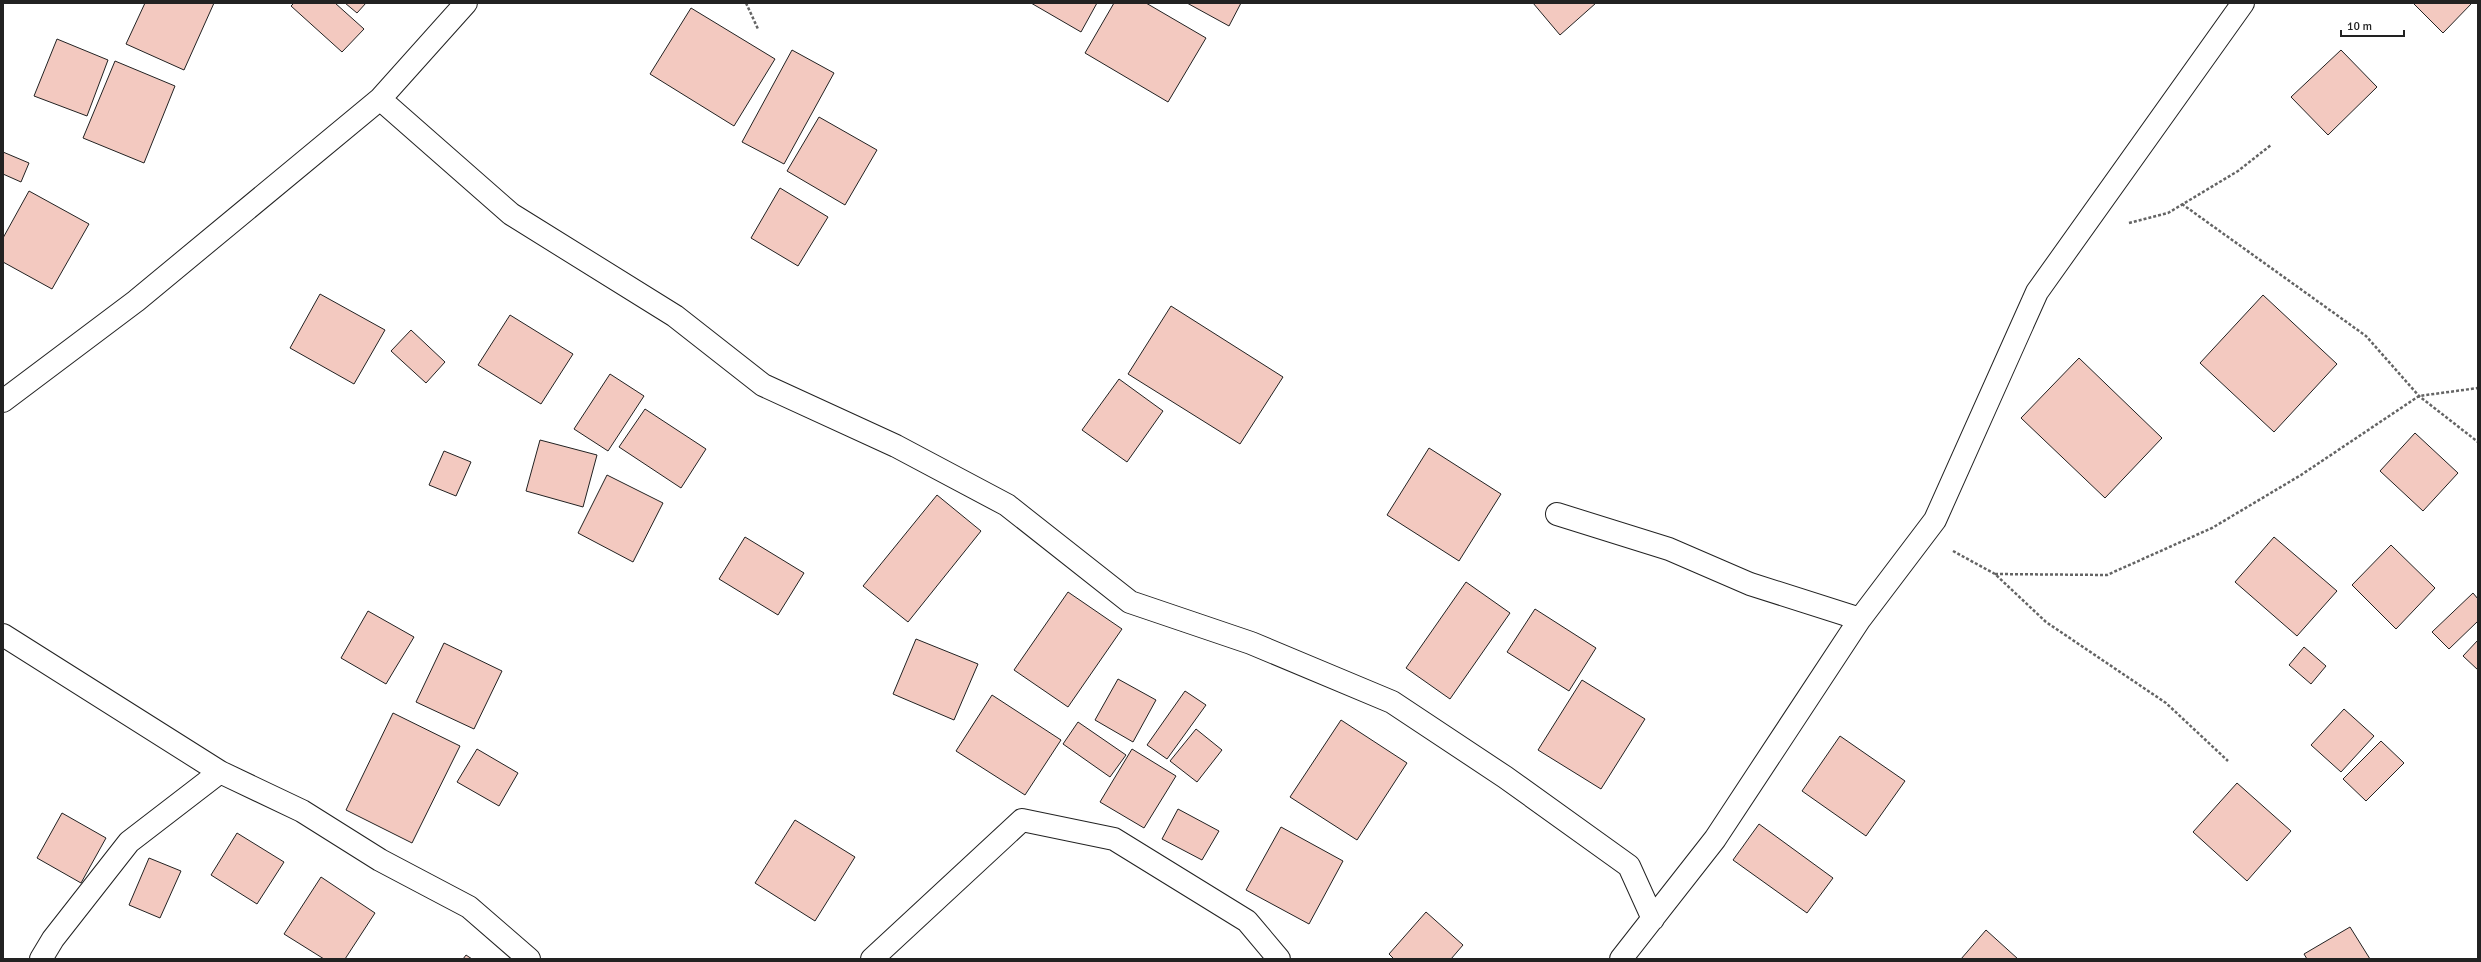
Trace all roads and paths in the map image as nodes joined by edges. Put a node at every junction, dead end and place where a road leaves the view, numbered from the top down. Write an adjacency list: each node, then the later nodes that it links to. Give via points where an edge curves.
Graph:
1 (466, 3): 5 (street)
2 (746, 3): 4 (path)
3 (2243, 3): 8 (street)
4 (758, 29)
5 (380, 99): 11 (street, via 136,301); 20 (street, via 511,214 675,316 763,385 896,446 1007,505 1130,602 1251,643 1392,702 1505,777 1629,866)
6 (2271, 145): 7 (path, via 2238,171)
7 (2182, 204): 8 (path, via 2168,213); 10 (path, via 2366,336)
8 (2076, 238): 14 (street, via 2037,292 1935,520)
9 (2478, 388): 10 (path)
10 (2419, 396): 12 (path); 15 (path, via 2301,475 2212,528 2107,576)
11 (3, 401)
12 (2478, 442)
13 (1557, 514): 16 (street, via 1669,549 1750,584)
14 (1925, 535): 15 (path); 16 (street)
15 (1995, 574): 18 (path, via 2046,622 2166,703)
16 (1860, 619): 20 (street, via 1715,839)
17 (3, 635): 19 (street)
18 (2228, 761)
19 (220, 772): 21 (street, via 128,842 53,939); 22 (street, via 302,811 380,860 469,907)
20 (1652, 919): 25 (street)
21 (41, 959)
22 (529, 959)
23 (872, 959): 24 (street, via 1022,820 1114,838 1247,921)
24 (1279, 959)
25 (1621, 959)

